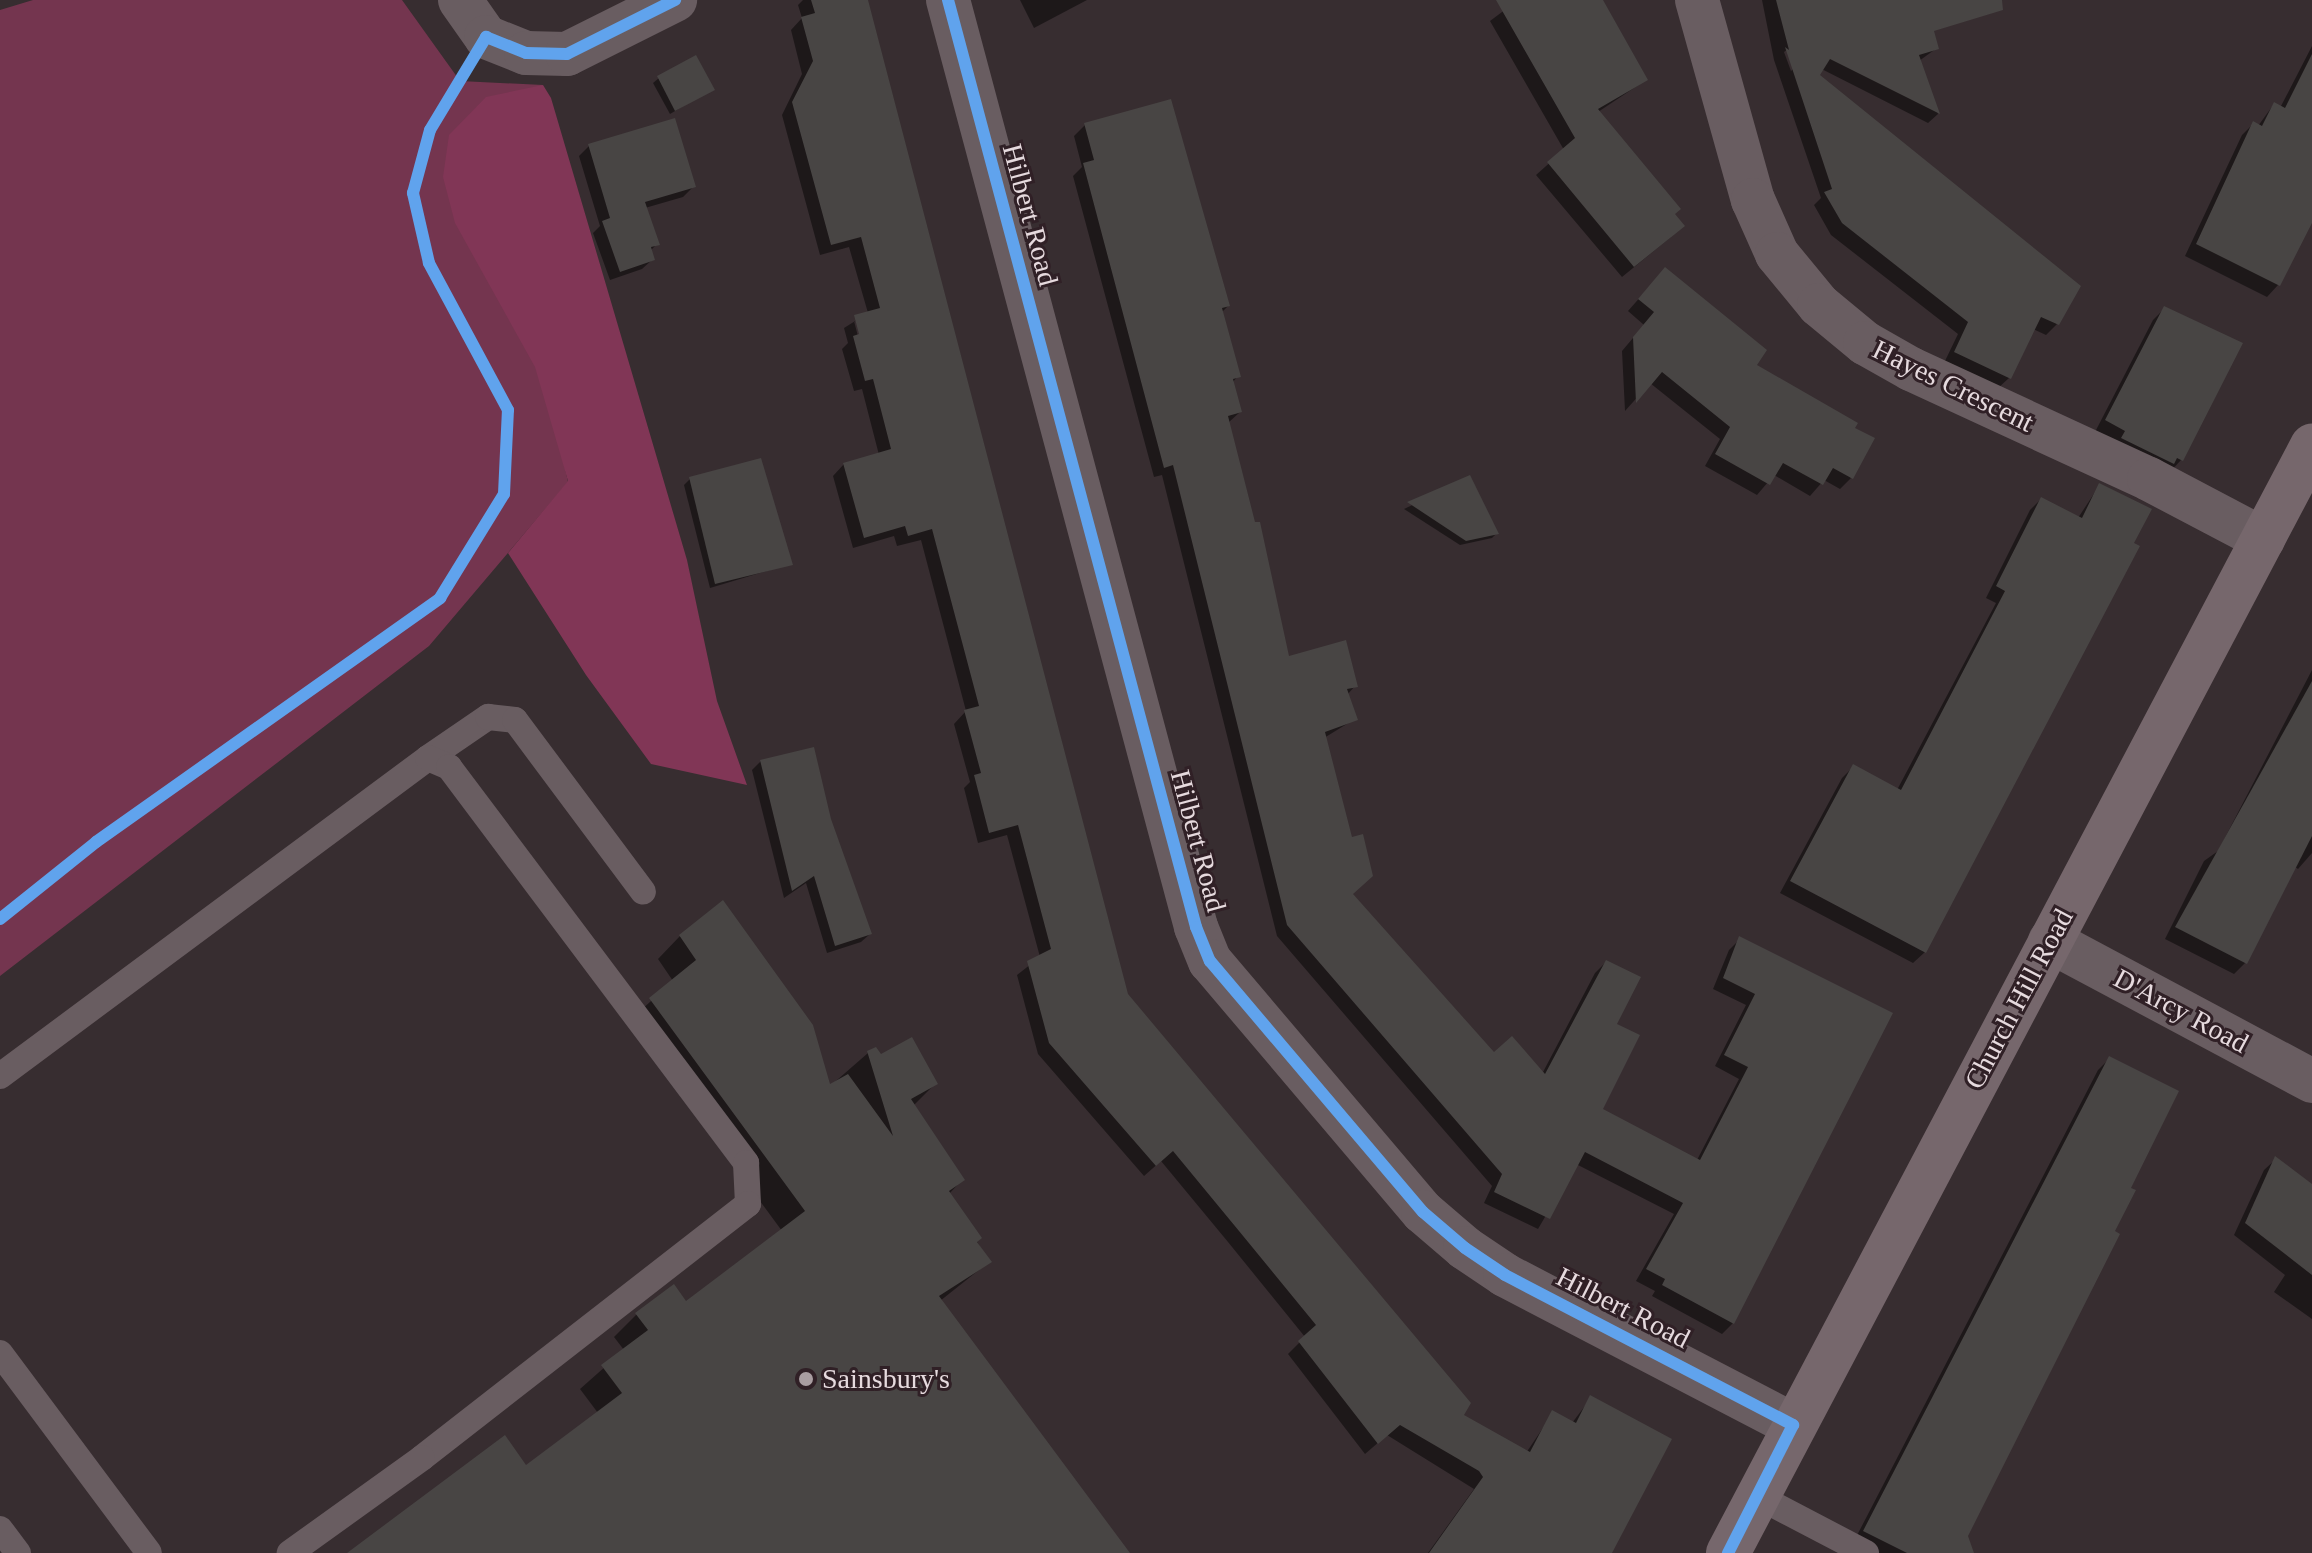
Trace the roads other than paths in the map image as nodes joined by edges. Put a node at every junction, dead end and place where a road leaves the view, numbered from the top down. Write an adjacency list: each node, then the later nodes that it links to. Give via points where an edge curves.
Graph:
1 (460, 0): 2 (street, via 486,37 526,53 567,54)
2 (675, 0)
3 (948, 0): 13 (street, Hilbert Road, via 1196,927 1210,961 1423,1212 1465,1248 1505,1275)
4 (1697, 0): 6 (street, Hayes Crescent, via 1753,200 1777,254 1819,305 1865,343 1911,369 2149,479)
5 (2312, 446): 6 (street, Church Hill Road)
6 (2263, 539): 9 (street, Church Hill Road)
7 (428, 758): 8 (lane, via 488,717 515,720); 10 (lane); 18 (lane, via 449,767 746,1163 748,1204 422,1458)
8 (643, 892)
9 (2050, 941): 11 (street, D'Arcy Road); 13 (street, Church Hill Road)
10 (0, 1076)
11 (2312, 1081)
12 (0, 1353): 17 (lane)
13 (1793, 1425): 14 (street, Church Hill Road)
14 (1757, 1496): 19 (street, Church Hill Road); 20 (lane)
15 (0, 1529): 16 (lane)
16 (18, 1553)
17 (149, 1553)
18 (290, 1553)
19 (1728, 1553)
20 (1866, 1553)

